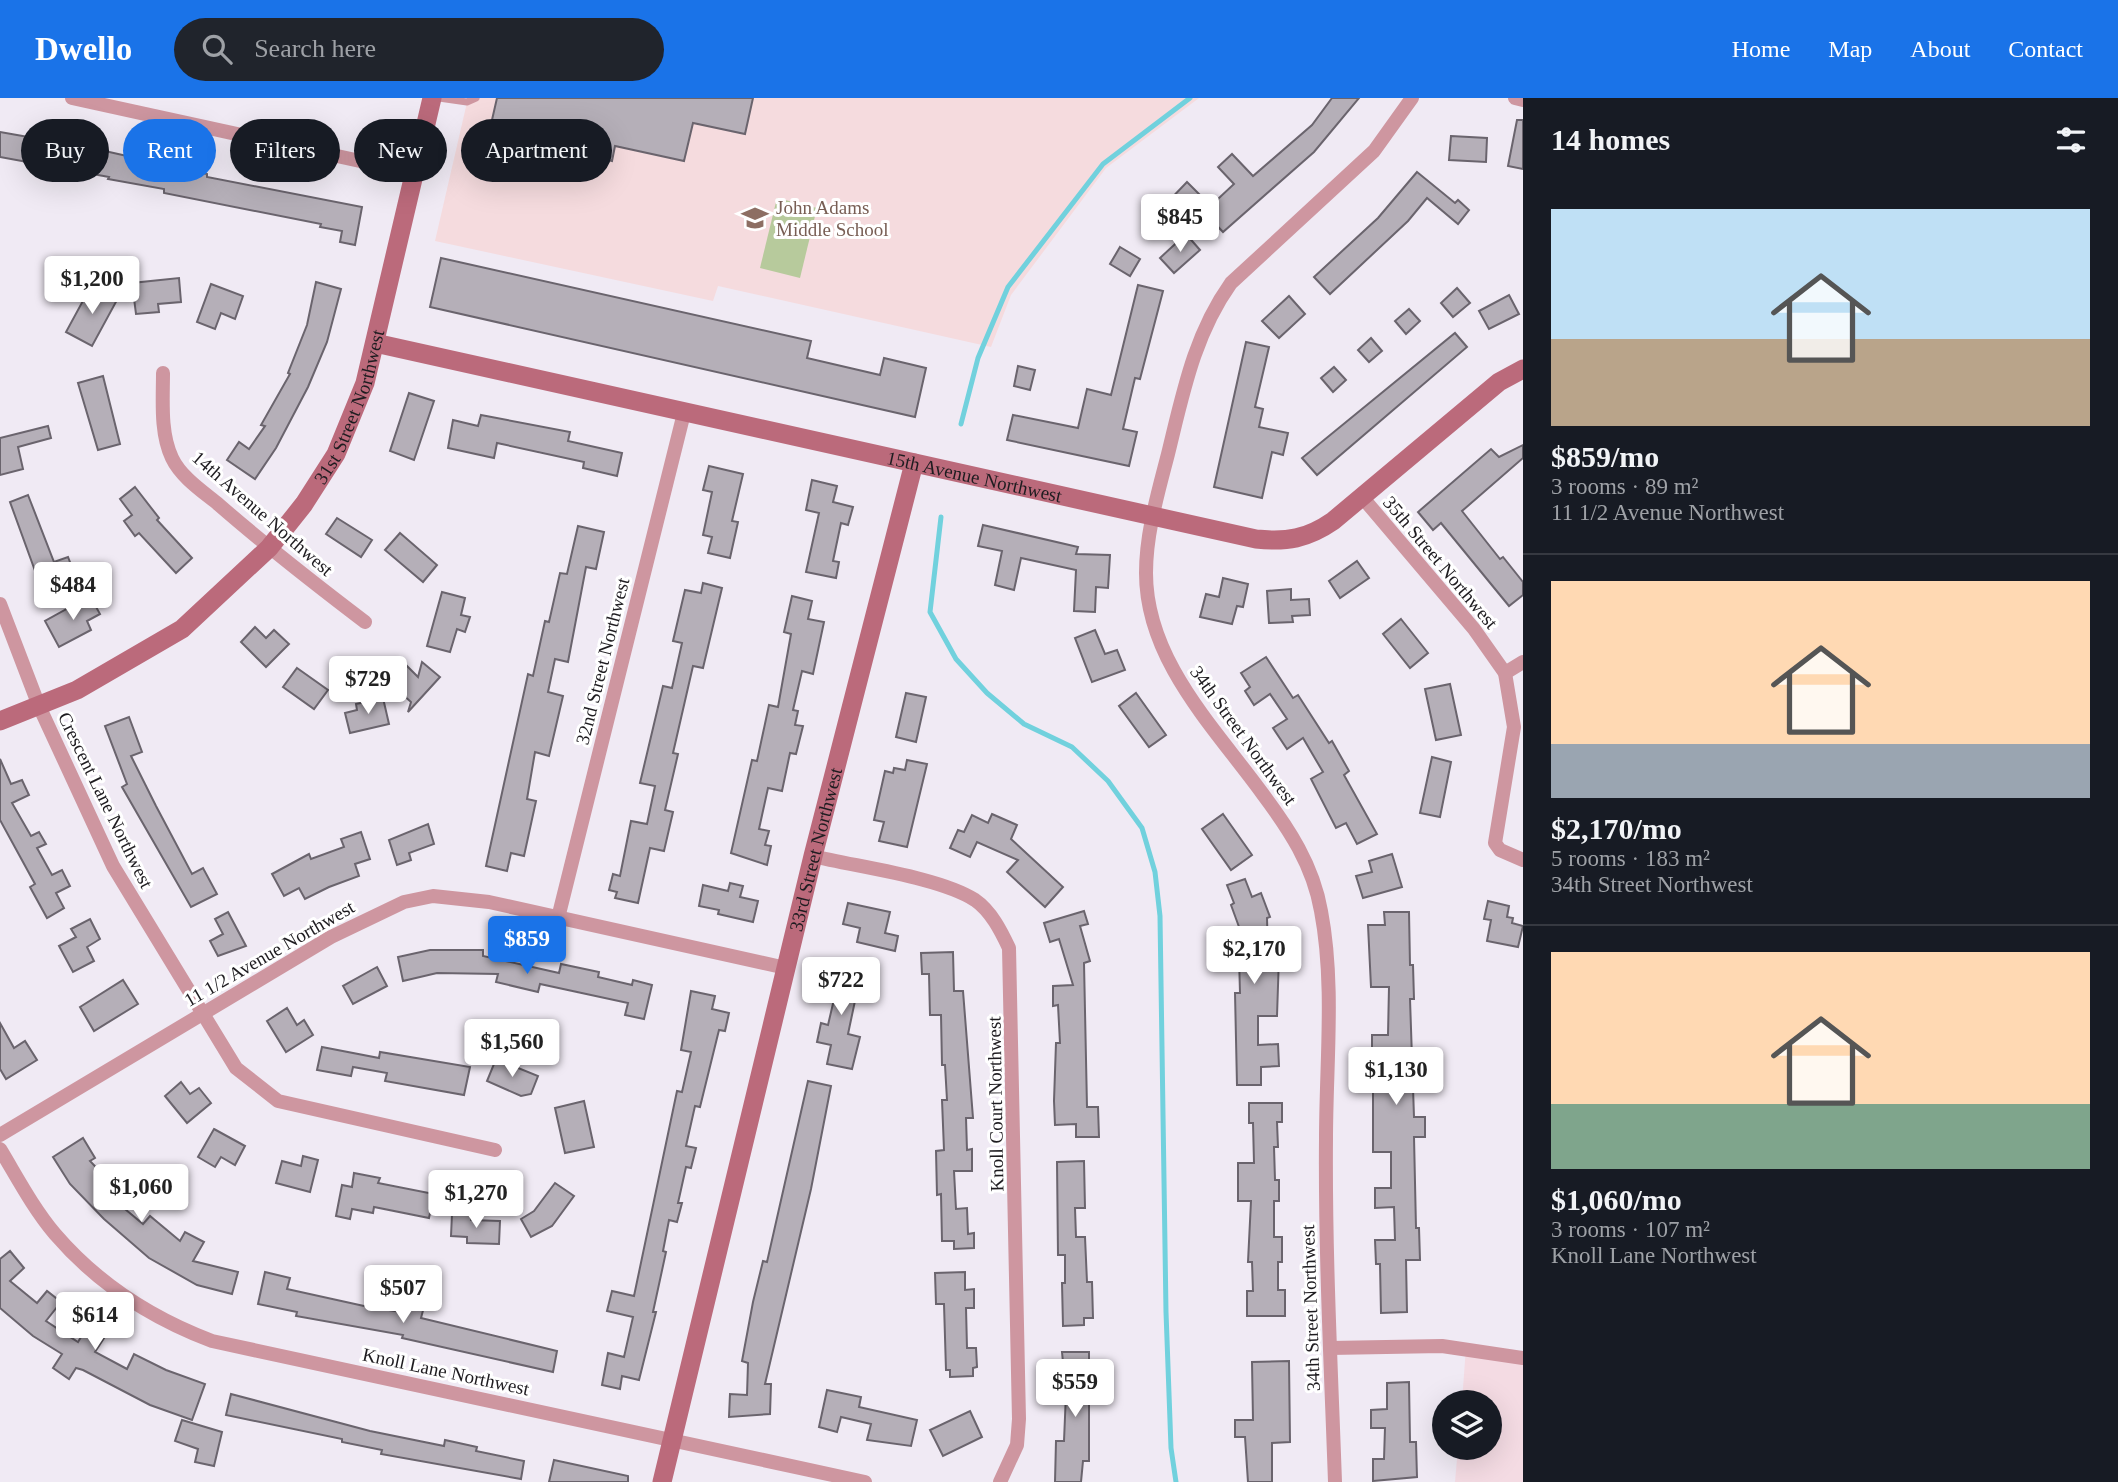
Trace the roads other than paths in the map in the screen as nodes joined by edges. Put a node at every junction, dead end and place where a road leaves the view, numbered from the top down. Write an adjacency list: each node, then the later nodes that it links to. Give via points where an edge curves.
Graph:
1 (72, 98): 9 (street)
2 (432, 98): 8 (street, 31st Street Northwest)
3 (439, 98): 4 (lane, via 467,102)
4 (476, 98)
5 (1412, 98): 17 (street, 34th Street Northwest, via 1374,151 1231,283 1216,304 1194,351)
6 (1516, 98): 7 (street)
7 (1523, 100)
8 (427, 119)
9 (354, 160)
10 (413, 182): 11 (street, 31st Street Northwest)
11 (375, 343): 14 (street, 15th Avenue Northwest); 18 (street, 31st Street Northwest, via 356,408 335,454 304,504)
12 (1523, 369): 16 (street, 15th Avenue Northwest, via 1499,382)
13 (163, 373): 18 (street, 14th Avenue Northwest, via 163,413 172,458 187,477)
14 (684, 413): 15 (street, 15th Avenue Northwest); 27 (street, 32nd Street Northwest)
15 (914, 463): 17 (street, 15th Avenue Northwest); 25 (street, 33rd Street Northwest)
16 (1363, 498): 17 (street, 15th Avenue Northwest, via 1315,533 1279,541); 22 (street, 35th Street Northwest, via 1474,629)
17 (1153, 515): 33 (street, 34th Street Northwest, via 1147,594 1162,649 1172,670 1286,825 1304,855 1321,908 1327,972 1325,1143)
18 (268, 548): 20 (street, 14th Avenue Northwest); 23 (street, 31st Street Northwest, via 191,622 152,648)
19 (0, 604): 23 (street, Crescent Lane Northwest)
20 (365, 622)
21 (1523, 662): 22 (street)
22 (1505, 673): 26 (street, 35th Street Northwest, via 1514,727 1495,844)
23 (39, 706): 24 (street, 31st Street Northwest); 29 (street, Crescent Lane Northwest, via 113,866)
24 (0, 721)
25 (813, 856): 28 (street, 33rd Street Northwest); 38 (street, Knoll Court Northwest, via 966,896 989,914 1009,948 1019,1419 1017,1445)
26 (1523, 860)
27 (558, 918): 28 (street, 11 1/2 Avenue Northwest); 29 (street, 11 1/2 Avenue Northwest, via 459,897 404,902 331,937)
28 (786, 968): 35 (street, 33rd Street Northwest)
29 (202, 1015): 30 (street, 11 1/2 Avenue Northwest); 32 (street, Crescent Lane Northwest, via 236,1068 278,1101)
30 (0, 1135)
31 (0, 1149): 35 (street, Knoll Lane Northwest, via 40,1213 82,1262 135,1305 183,1330 212,1341)
32 (495, 1150)
33 (1331, 1348): 34 (street, via 1442,1346); 39 (street, 34th Street Northwest)
34 (1523, 1358)
35 (671, 1439): 36 (street, 33rd Street Northwest); 37 (street)
36 (662, 1482)
37 (865, 1482)
38 (1000, 1482)
39 (1335, 1482)

